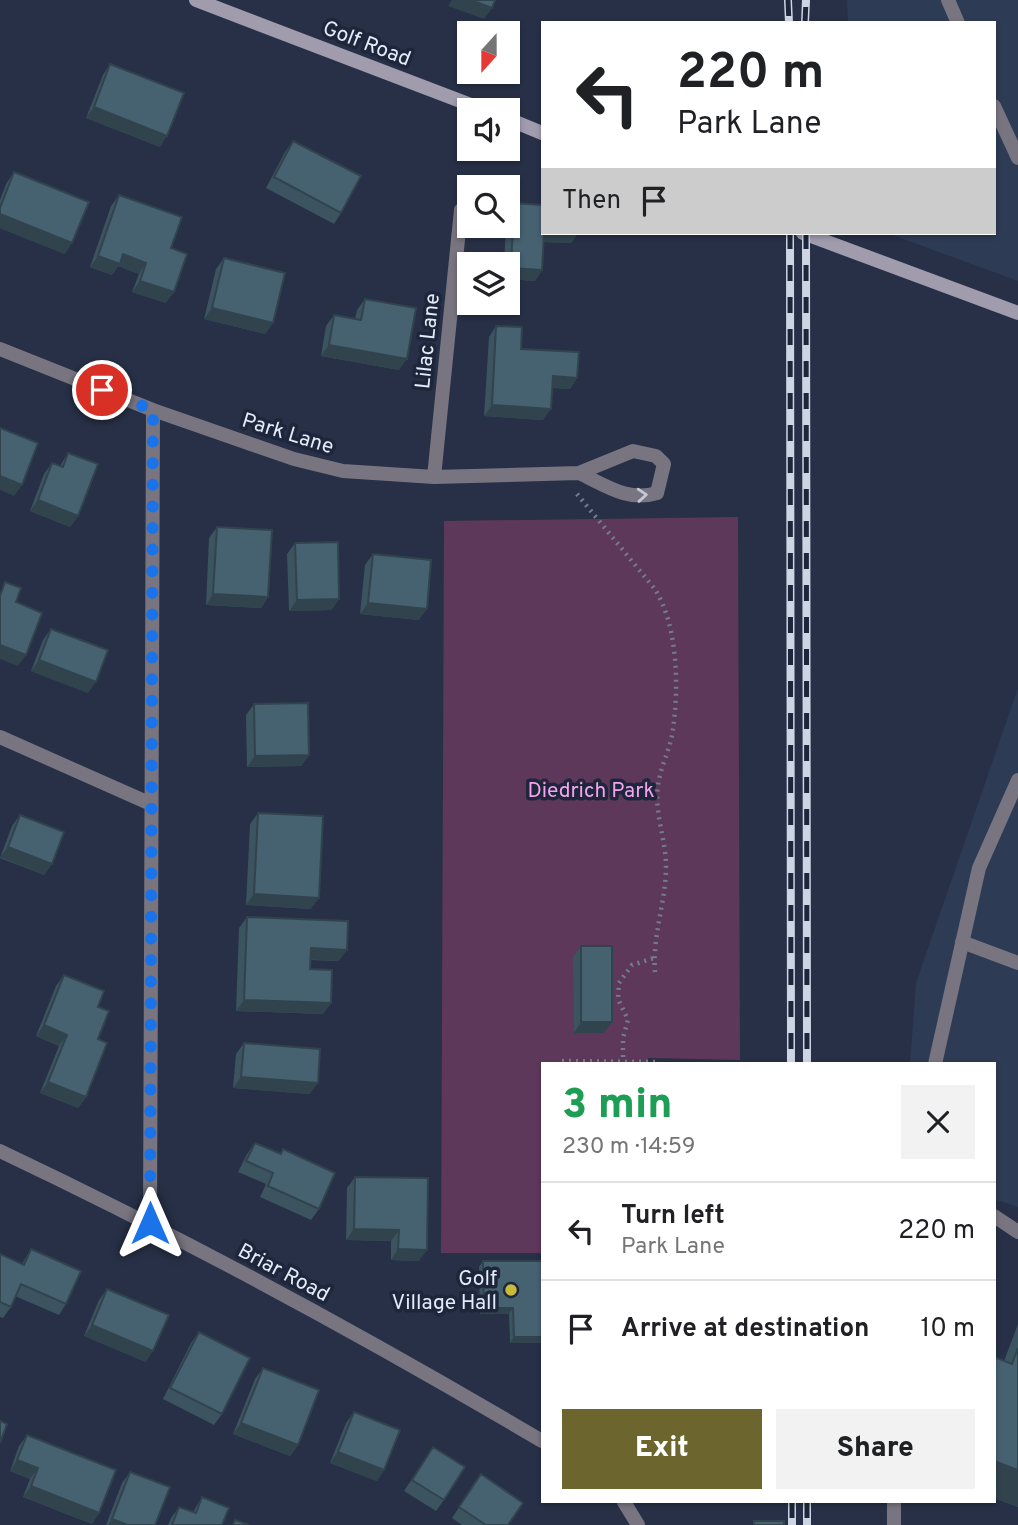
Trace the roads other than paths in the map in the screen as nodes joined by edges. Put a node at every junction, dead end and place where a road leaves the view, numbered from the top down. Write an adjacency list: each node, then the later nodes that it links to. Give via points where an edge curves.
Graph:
1 (195, 0): 4 (main road, Golf Road)
2 (948, 0): 3 (street)
3 (957, 21)
4 (457, 100)
5 (996, 110): 8 (street)
6 (520, 124): 7 (main road)
7 (541, 133)
8 (1018, 158)
9 (808, 235): 11 (main road)
10 (458, 238): 15 (street, Lilac Lane)
11 (1018, 313)
12 (0, 349): 13 (street, Park Lane)
13 (153, 410): 15 (street, Park Lane, via 293,459 343,471); 18 (street)
14 (579, 473): 14 (street, Park Lane, one-way to 14, via 623,494 647,496 657,493 664,464 656,456 633,451); 15 (street, Park Lane)
15 (434, 477)
16 (0, 737): 18 (street)
17 (1018, 780): 19 (street, via 979,868)
18 (151, 804): 24 (street)
19 (962, 942): 20 (street); 21 (street)
20 (1018, 963)
21 (935, 1062)
22 (0, 1152): 24 (street, Briar Road)
23 (996, 1217): 25 (street)
24 (150, 1223): 26 (street, Briar Road, via 431,1375)
25 (1018, 1232)
26 (541, 1440)
27 (625, 1503): 29 (street)
28 (894, 1503): 30 (street)
29 (638, 1525)
30 (894, 1525)

